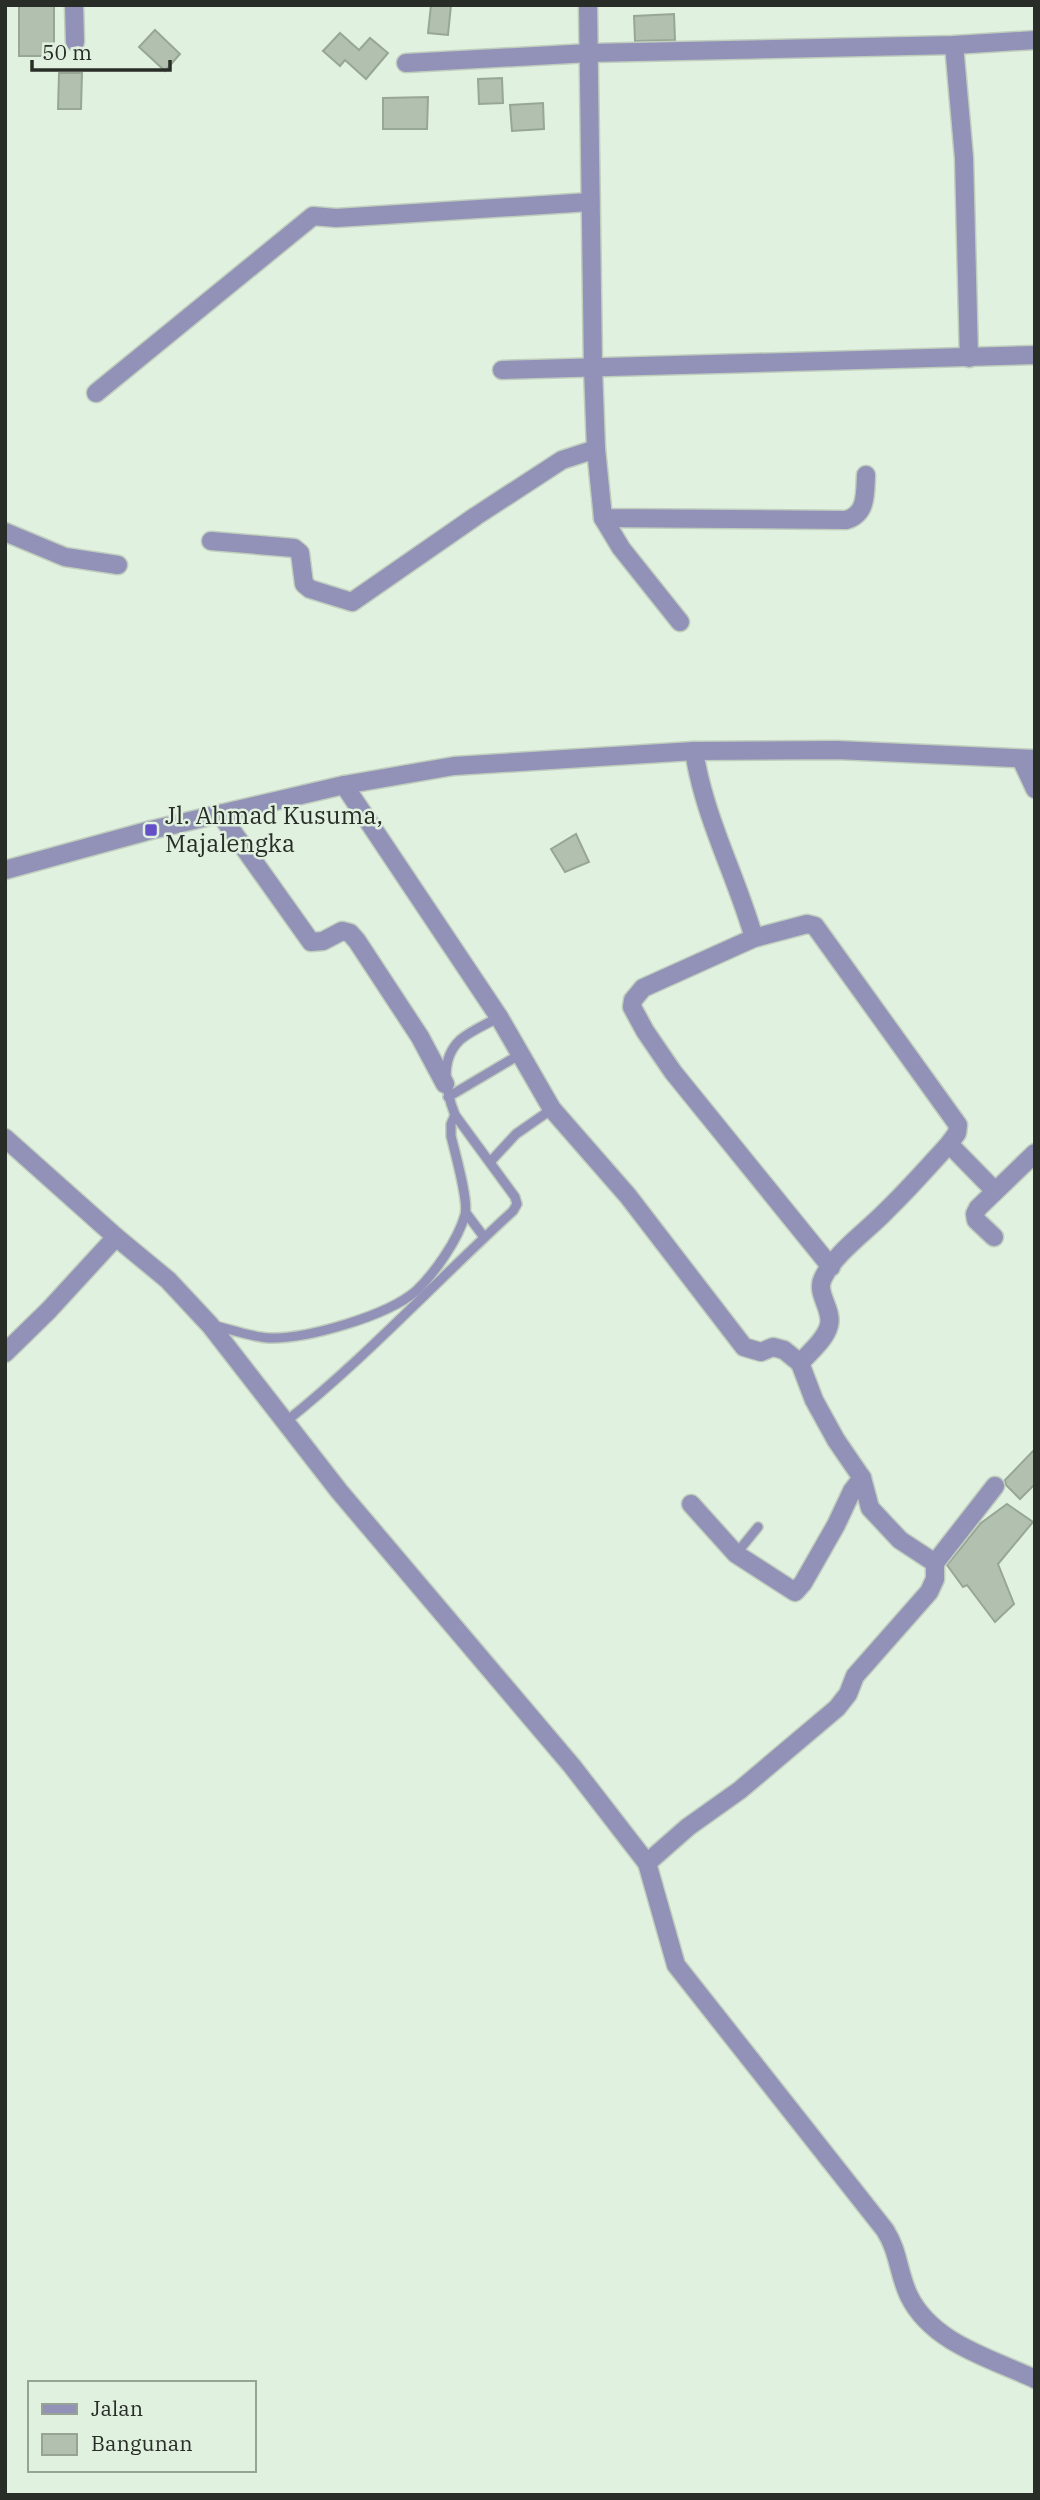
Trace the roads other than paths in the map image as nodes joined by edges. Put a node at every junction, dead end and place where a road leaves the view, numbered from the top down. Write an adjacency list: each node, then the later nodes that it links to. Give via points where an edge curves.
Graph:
1 (74, 5): 4 (street)
2 (588, 5): 6 (street)
3 (1035, 40): 5 (street)
4 (75, 42)
5 (954, 45): 6 (street); 10 (street, via 964,158)
6 (589, 54): 7 (street); 8 (street)
7 (406, 63)
8 (590, 202): 11 (street); 13 (street, via 313,216)
9 (1035, 355): 10 (street)
10 (969, 358): 11 (street)
11 (593, 368): 12 (street); 14 (street)
12 (502, 370)
13 (96, 393)
14 (596, 449): 16 (street); 18 (street, via 562,460 352,603 304,584 300,553 294,548)
15 (866, 475): 16 (street, via 864,506 846,520)
16 (603, 518): 20 (street)
17 (5, 532): 19 (street, via 65,557)
18 (211, 541)
19 (118, 565)
20 (680, 622)
21 (694, 751): 22 (street, via 837,750); 23 (street, via 454,766); 27 (street, via 715,832)
22 (1028, 759): 24 (street)
23 (344, 785): 25 (street); 28 (street)
24 (1035, 789)
25 (220, 814): 26 (street); 30 (street, via 311,942 342,931 357,941 420,1037)
26 (5, 870)
27 (754, 938): 34 (street, via 807,924 815,926 956,1120 957,1133); 42 (street, via 643,988 632,1000 632,1007 673,1072)
28 (499, 1017): 29 (street); 30 (lane, via 460,1040 450,1055)
29 (520, 1055): 30 (lane); 31 (street)
30 (447, 1091): 32 (lane)
31 (552, 1109): 36 (lane, via 516,1134); 45 (street, via 628,1196 744,1347 761,1352 784,1350)
32 (455, 1115): 36 (lane); 38 (lane, via 451,1136)
33 (5, 1138): 39 (street)
34 (948, 1144): 37 (street); 42 (street)
35 (1035, 1153): 37 (street)
36 (491, 1161): 40 (lane, via 517,1204)
37 (995, 1191): 41 (street, via 975,1214)
38 (466, 1213): 40 (lane); 43 (lane, via 437,1268 415,1292 390,1307 331,1328 269,1338)
39 (116, 1237): 43 (street); 44 (street)
40 (484, 1237): 46 (lane, via 378,1343)
41 (994, 1237)
42 (831, 1267): 45 (street, via 821,1287 830,1324)
43 (210, 1325): 46 (street)
44 (5, 1353)
45 (800, 1363): 47 (street, via 814,1401)
46 (284, 1423): 53 (street, via 572,1766)
47 (862, 1478): 51 (street, via 798,1591 791,1591); 52 (street, via 870,1508 900,1540)
48 (995, 1486): 52 (street)
49 (691, 1504): 51 (street)
50 (758, 1527): 51 (lane)
51 (736, 1554)
52 (935, 1563): 53 (street, via 929,1592 855,1676 837,1708)
53 (647, 1863): 54 (street, via 676,1965 886,2230 902,2281 923,2317 939,2333)
54 (1035, 2379)

